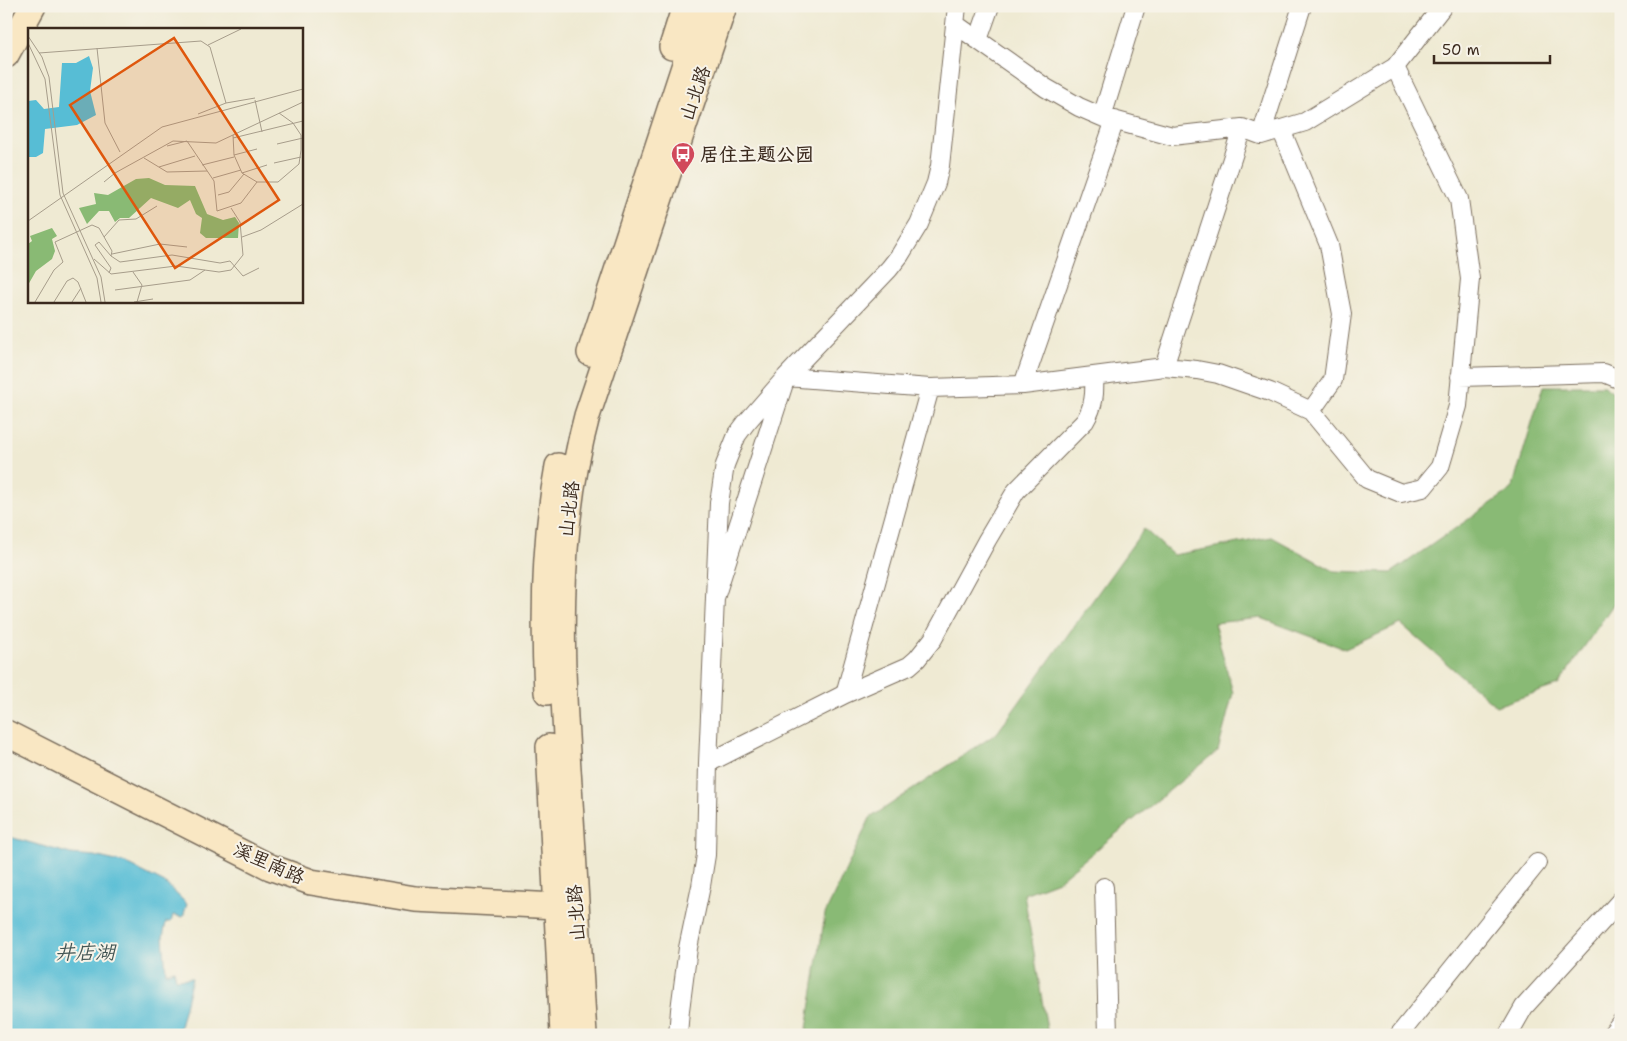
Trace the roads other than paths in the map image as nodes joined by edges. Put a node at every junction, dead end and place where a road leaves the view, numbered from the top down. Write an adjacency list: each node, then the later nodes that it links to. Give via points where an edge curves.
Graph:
1 (33, 6): 11 (main road)
2 (685, 6): 17 (main road, via 671,52)
3 (704, 6): 17 (main road, 山北路)
4 (724, 6): 36 (main road, 山北路, via 587,416 571,493 562,572 563,682)
5 (990, 6): 10 (street)
6 (1136, 6): 13 (street)
7 (1302, 6): 16 (street)
8 (1443, 6): 12 (street)
9 (956, 15): 10 (street); 19 (street, via 940,166 929,203 900,256)
10 (978, 40): 13 (street, via 1046,88 1079,107)
11 (6, 55)
12 (1396, 67): 15 (street, via 1305,122); 21 (street, via 1459,199 1470,279)
13 (1109, 118): 14 (street, via 1172,136); 23 (street)
14 (1242, 128): 16 (street); 18 (street)
15 (1281, 130): 16 (street); 25 (street, via 1329,245 1342,314 1333,380)
16 (1261, 135)
17 (631, 224): 33 (main road, 山北路, via 568,424 550,518 544,631)
18 (1164, 367): 20 (street); 25 (street, via 1218,374)
19 (786, 377): 24 (street); 26 (street); 26 (street, via 746,423 725,465 720,490)
20 (1094, 377): 23 (street); 27 (street, via 1095,396 1086,421 1016,491 925,651 909,666)
21 (1460, 377): 22 (street, via 1604,374); 25 (street, via 1458,406 1440,468 1423,488 1402,492 1367,479)
22 (1621, 380)
23 (1023, 385): 24 (street)
24 (930, 388): 27 (street)
25 (1311, 411)
26 (715, 598): 29 (street)
27 (845, 694): 29 (street)
28 (6, 733): 33 (main road, 溪里南路, via 270,867 299,878 415,899)
29 (708, 763): 37 (street, via 706,855 688,948)
30 (1537, 863): 39 (street)
31 (1104, 887): 38 (street)
32 (1621, 900): 40 (street, via 1524,1007)
33 (556, 906): 35 (main road, 山北路)
34 (1621, 1022): 41 (street)
35 (563, 1035)
36 (584, 1035)
37 (678, 1035)
38 (1108, 1035)
39 (1399, 1035)
40 (1508, 1035)
41 (1611, 1035)

